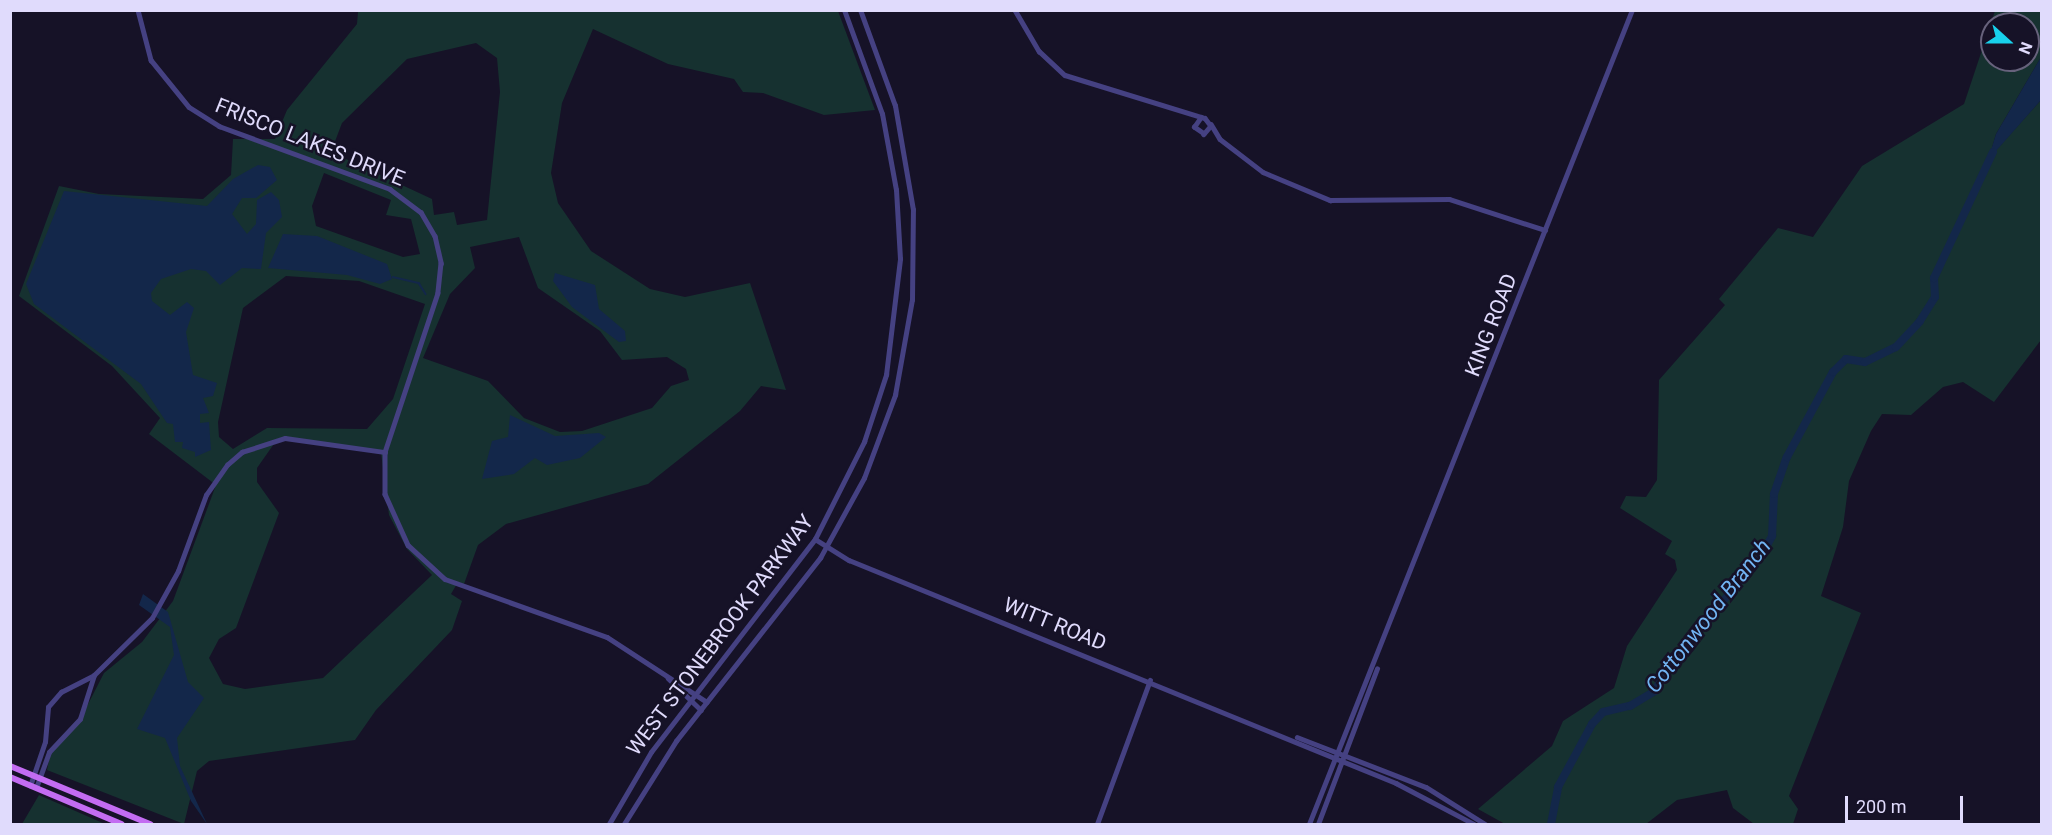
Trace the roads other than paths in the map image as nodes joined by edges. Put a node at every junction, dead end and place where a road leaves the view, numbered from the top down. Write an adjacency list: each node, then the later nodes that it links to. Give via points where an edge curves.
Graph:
1 (138, 10): 15 (street, FRISCO LAKES DRIVE, via 151,60 189,106 219,126 390,189 407,198 429,224 438,246 440,279)
2 (844, 10): 7 (street, WEST STONEBROOK PARKWAY)
3 (860, 10): 6 (street, WEST STONEBROOK PARKWAY)
4 (1015, 10): 8 (street, via 1055,68)
5 (1632, 10): 14 (street, KING ROAD)
6 (879, 56): 7 (street); 17 (street, WEST STONEBROOK PARKWAY, via 908,166 915,250 912,300 888,419)
7 (866, 60): 16 (street, WEST STONEBROOK PARKWAY, via 896,189 896,309 886,375 864,442)
8 (1183, 114): 9 (street); 11 (street)
9 (1201, 117): 10 (street); 11 (street)
10 (1211, 124): 12 (street); 13 (street)
11 (1194, 127): 12 (street)
12 (1204, 134): 13 (street)
13 (1220, 139): 14 (street, via 1263,172 1330,200 1449,199)
14 (1545, 230): 18 (street, KING ROAD)
15 (385, 452): 19 (street, via 296,438 242,452 211,484 163,602); 20 (street, FRISCO LAKES DRIVE, via 385,494 396,525 408,545 439,575 593,631)
16 (815, 539): 17 (street, WITT ROAD); 22 (street, WEST STONEBROOK PARKWAY)
17 (826, 547): 21 (street, WITT ROAD, via 849,560); 24 (street, WEST STONEBROOK PARKWAY)
18 (1382, 652): 27 (street, KING ROAD); 28 (street, KING ROAD)
19 (94, 675): 33 (street, via 80,719 49,752); 33 (street, via 61,692 48,707)
20 (668, 678): 22 (street, FRISCO LAKES DRIVE); 23 (street, FRISCO LAKES DRIVE)
21 (1150, 680): 26 (street, WITT ROAD); 39 (street)
22 (696, 693): 23 (street, WEST STONEBROOK PARKWAY); 24 (street, FRISCO LAKES DRIVE)
23 (690, 701): 25 (street, FRISCO LAKES DRIVE); 37 (street, WEST STONEBROOK PARKWAY, via 651,752)
24 (707, 702): 25 (street, WEST STONEBROOK PARKWAY)
25 (701, 710): 38 (street, WEST STONEBROOK PARKWAY, via 654,773)
26 (1285, 735): 27 (street, WITT ROAD); 29 (street, WITT ROAD)
27 (1340, 752): 28 (street, WITT ROAD); 29 (street, KING ROAD)
28 (1347, 755): 30 (street, KING ROAD); 43 (street, WITT ROAD, via 1426,787)
29 (1337, 758): 30 (street, WITT ROAD); 40 (street, KING ROAD)
30 (1344, 762): 41 (street, KING ROAD); 42 (street, WITT ROAD)
31 (10, 766): 33 (main road)
32 (10, 777): 34 (main road)
33 (37, 777): 34 (street); 36 (main road)
34 (33, 787): 35 (main road)
35 (121, 825)
36 (150, 825)
37 (609, 825)
38 (624, 825)
39 (1097, 825)
40 (1309, 825)
41 (1318, 825)
42 (1474, 825)
43 (1485, 825)

